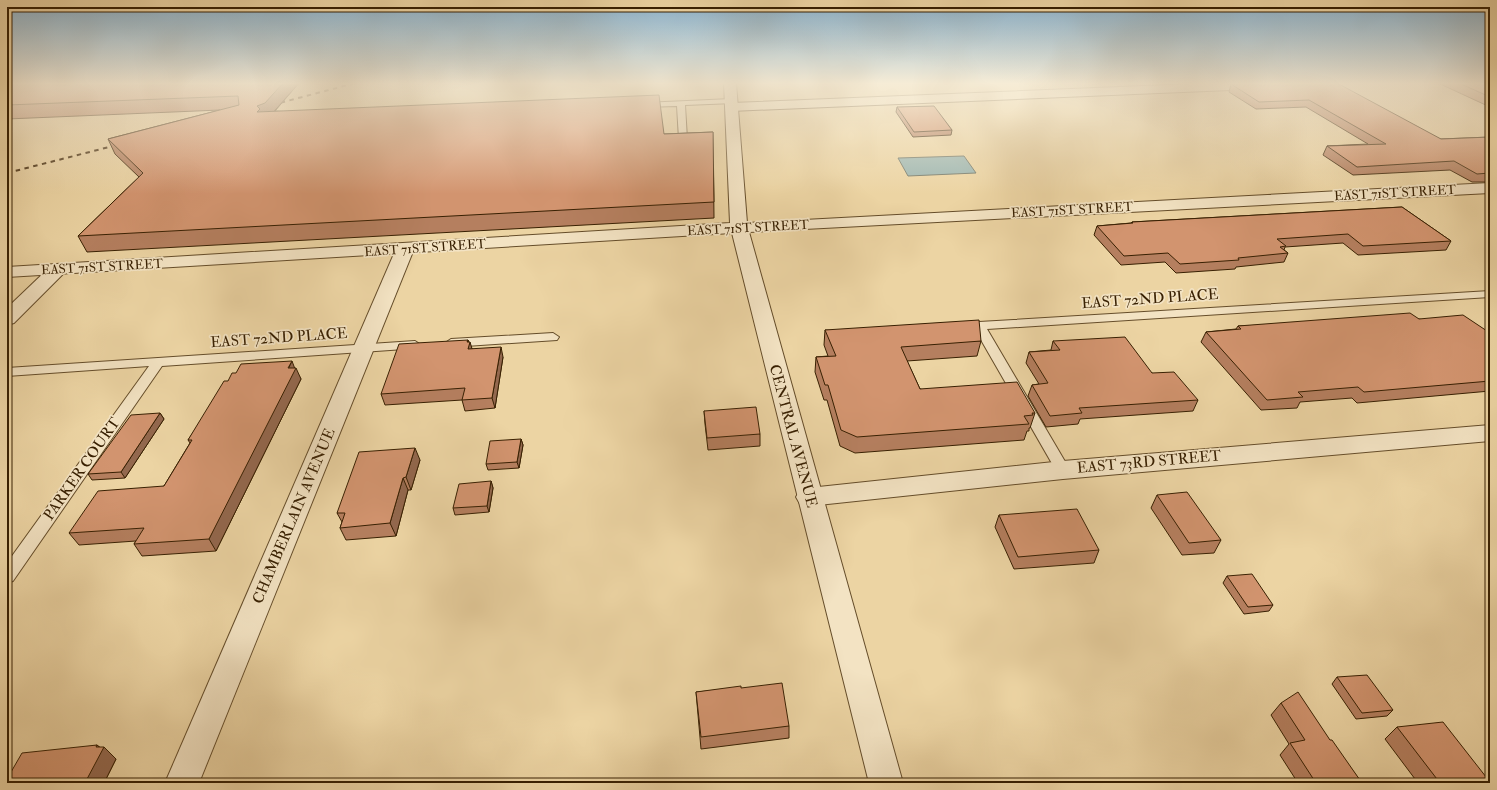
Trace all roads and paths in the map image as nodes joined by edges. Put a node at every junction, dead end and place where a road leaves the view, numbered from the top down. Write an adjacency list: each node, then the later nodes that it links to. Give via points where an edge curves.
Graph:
1 (681, 120): 3 (lane)
2 (733, 120): 5 (street, CENTRAL AVENUE)
3 (682, 138)
4 (1490, 188): 5 (street, EAST 71ST STREET)
5 (740, 228): 6 (street, EAST 71ST STREET); 17 (street, CENTRAL AVENUE)
6 (405, 250): 7 (street, EAST 71ST STREET); 12 (street, CHAMBERLAIN AVENUE)
7 (57, 270): 8 (street, EAST 71ST STREET); 10 (street)
8 (7, 272)
9 (1490, 294): 16 (lane, EAST 72ND PLACE, via 979,326)
10 (7, 319)
11 (553, 337): 12 (lane, EAST 72ND PLACE)
12 (364, 348): 13 (lane, EAST 72ND PLACE); 19 (street, CHAMBERLAIN AVENUE)
13 (158, 362): 14 (lane, EAST 72ND PLACE); 18 (lane, PARKER COURT)
14 (7, 372)
15 (1490, 433): 16 (street, EAST 73RD STREET)
16 (1062, 470): 17 (street, EAST 73RD STREET)
17 (809, 497): 20 (street, CENTRAL AVENUE)
18 (7, 576)
19 (182, 783)
20 (886, 783)

